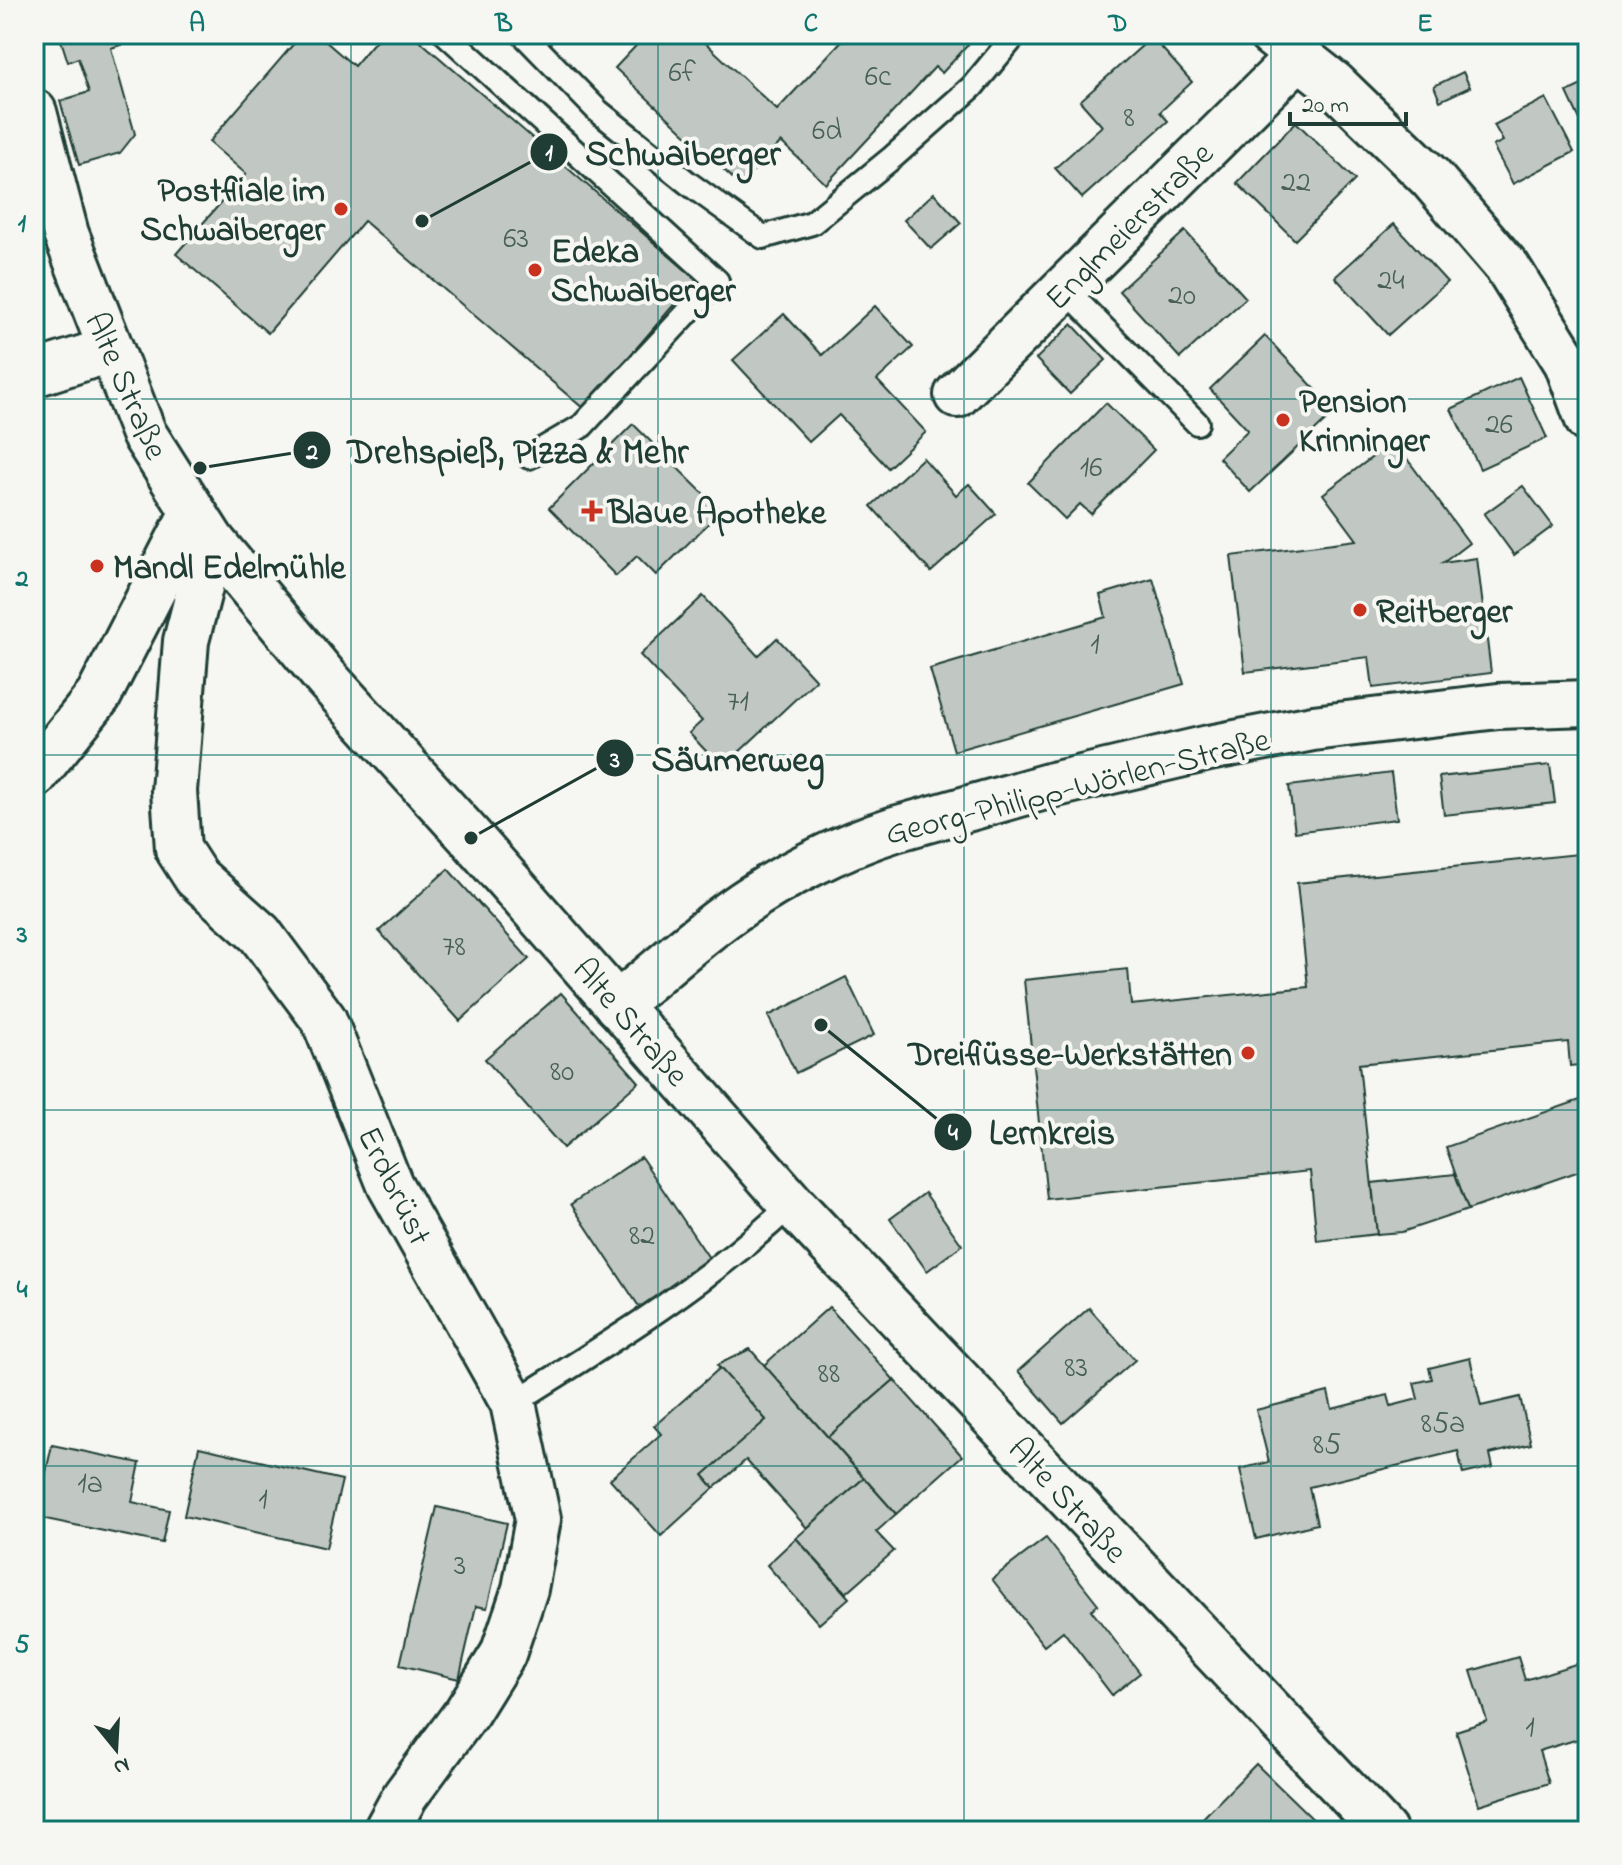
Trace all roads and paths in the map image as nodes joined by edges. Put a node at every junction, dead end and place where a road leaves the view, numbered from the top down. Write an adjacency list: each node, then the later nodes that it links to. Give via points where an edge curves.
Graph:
1 (446, 34): 12 (lane, via 717,281 582,426)
2 (523, 34): 3 (lane, via 598,111 763,237 812,223 972,87)
3 (1016, 34)
4 (1285, 45): 6 (street, Englmeierstraße); 10 (street, Englmeierstraße, via 1334,84 1431,178 1508,268 1567,363)
5 (34, 112): 7 (street, Alte Straße, via 66,234)
6 (1064, 288): 9 (street, Englmeierstraße); 11 (lane)
7 (109, 350): 8 (street); 13 (street, Alte Straße, via 144,434)
8 (34, 374)
9 (957, 395)
10 (1588, 420)
11 (1197, 423)
12 (529, 457)
13 (203, 527): 15 (street, via 99,695); 16 (street, Alte Straße, via 326,678); 18 (street, Erdbrüst, via 186,641 174,791 178,849 196,877 260,934 324,1020 390,1185)
14 (1588, 703): 16 (street, Georg-Philipp-Wörlen-Straße, via 1498,706 1313,728 1080,778 872,836 732,911)
15 (34, 776)
16 (617, 1005): 17 (street, Alte Straße)
17 (792, 1204): 18 (lane, via 757,1237 638,1326); 20 (street, Alte Straße)
18 (513, 1403): 19 (street, Erdbrüst, via 538,1519 525,1589 503,1654)
19 (386, 1831)
20 (1384, 1831)

